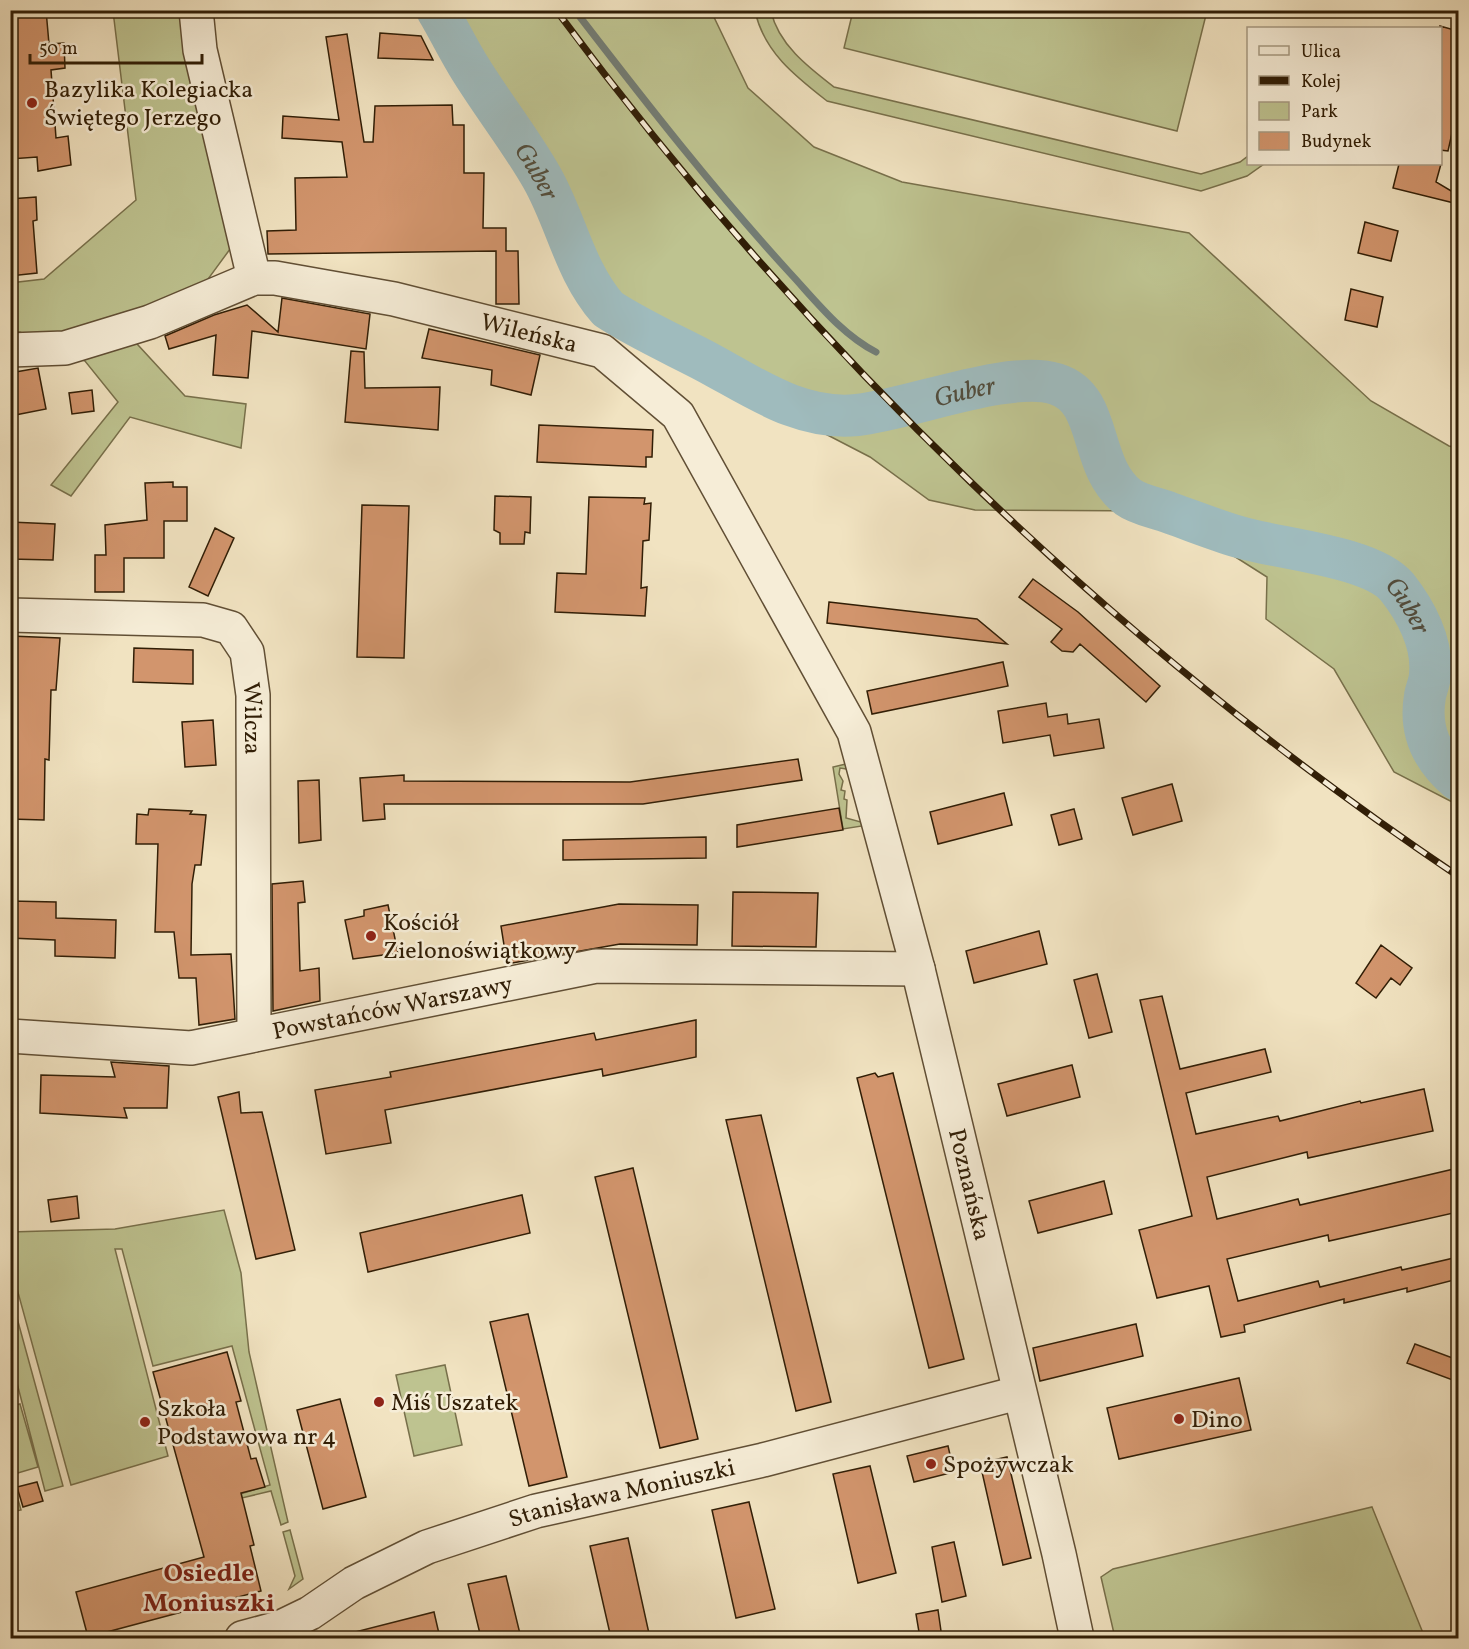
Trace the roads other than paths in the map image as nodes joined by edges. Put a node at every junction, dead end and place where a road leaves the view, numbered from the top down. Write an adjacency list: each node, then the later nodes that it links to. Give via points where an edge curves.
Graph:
1 (196, 10): 2 (street, via 200,50)
2 (254, 278): 3 (street, Wileńska, via 150,322 65,348); 5 (street, Wileńska, via 275,278 394,299 602,351 678,415)
3 (10, 350)
4 (10, 615): 7 (street, Wilcza, via 203,620 231,628 247,652 253,695)
5 (854, 732): 6 (street, Poznańska)
6 (918, 969): 7 (street, Powstańców Warszawy, via 596,966); 9 (street, Poznańska)
7 (254, 1035): 8 (street, Powstańców Warszawy, via 191,1048)
8 (10, 1036)
9 (1018, 1393): 10 (street, Stanisława Moniuszki, via 764,1460 536,1511 427,1547 354,1583); 12 (street, Poznańska)
10 (310, 1626): 11 (street, Stanisława Moniuszki, via 279,1628)
11 (242, 1638)
12 (1077, 1638)

